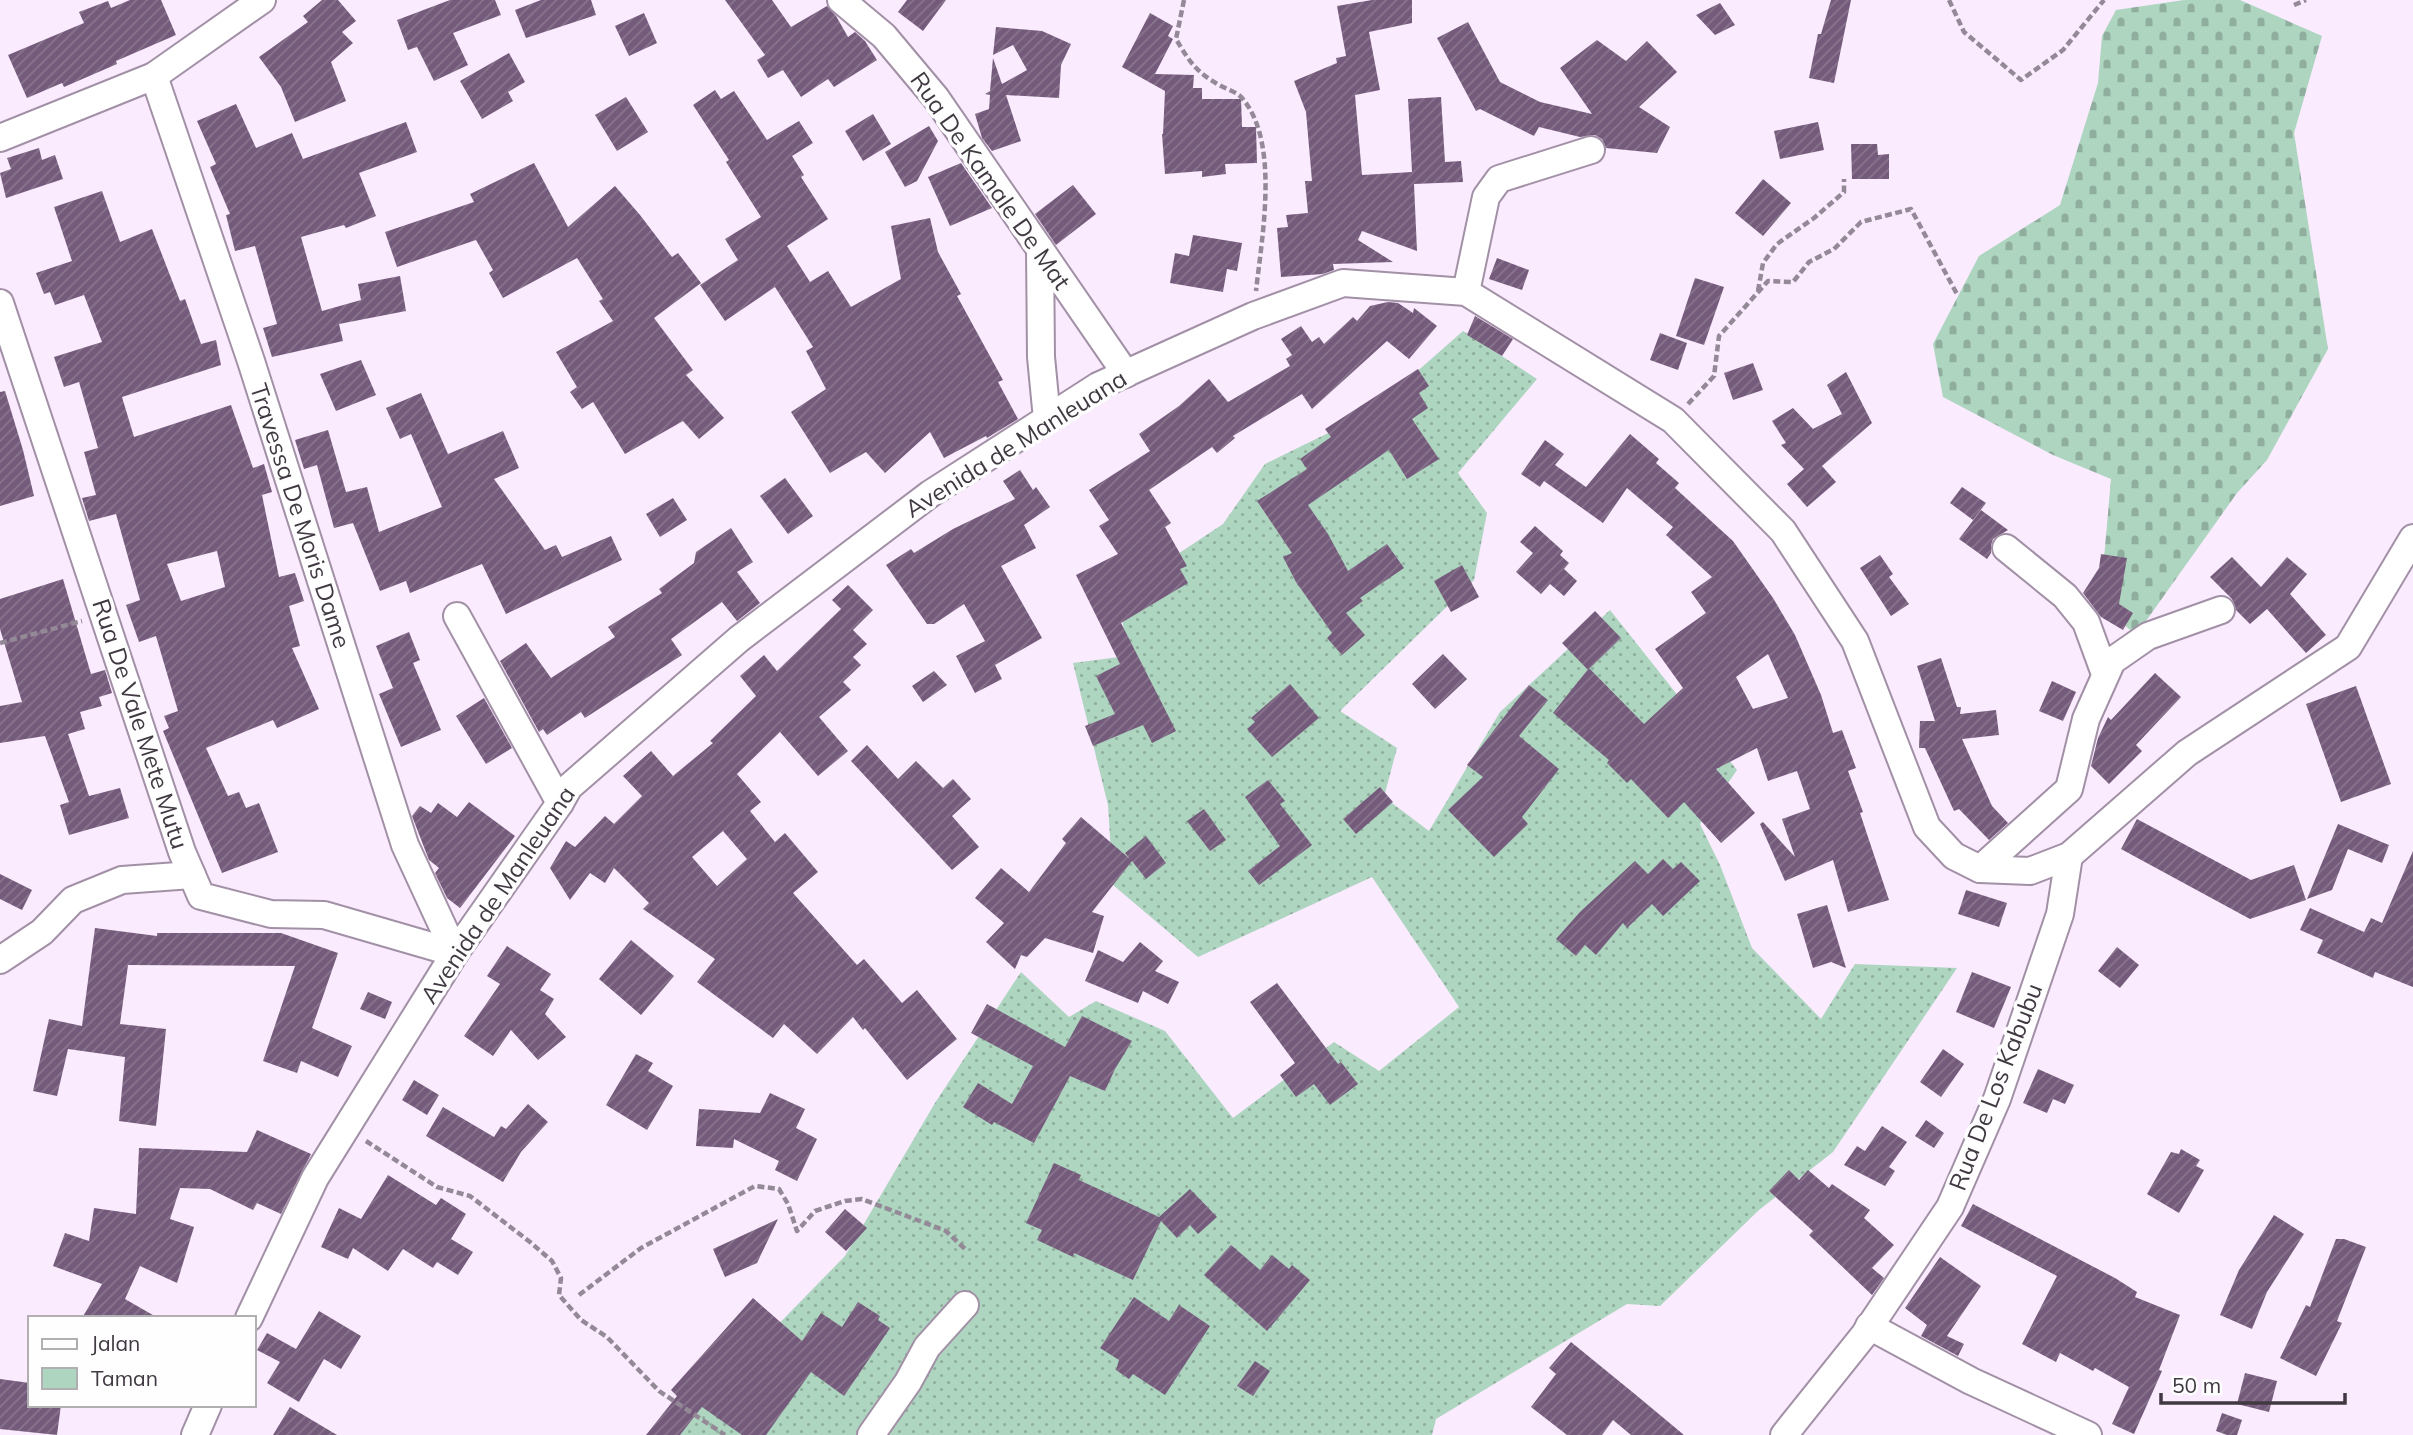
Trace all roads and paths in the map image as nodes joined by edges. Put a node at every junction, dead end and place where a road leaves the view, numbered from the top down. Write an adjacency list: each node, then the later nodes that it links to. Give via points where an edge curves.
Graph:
1 (262, 0): 8 (street)
2 (841, 0): 12 (street, Rua De Kamale De Mat, via 884,36 936,98)
3 (1184, 0): 17 (path, via 1176,39 1191,65 1241,96 1261,131 1266,190)
4 (1949, 0): 5 (path, via 1964,32 2021,80 2063,50)
5 (2104, 0)
6 (2306, 0): 7 (path)
7 (2294, 5)
8 (153, 76): 9 (street); 32 (street, Travessa De Moris Dame, via 251,361 405,845)
9 (0, 138)
10 (1591, 150): 13 (street, via 1499,179 1486,197)
11 (1844, 179): 14 (path, via 1844,192 1777,244 1763,263)
12 (1040, 249): 18 (street, Rua De Kamale De Mat); 19 (street)
13 (1466, 292): 17 (street, Avenida de Manleuana, via 1343,283); 20 (street, Avenida de Manleuana)
14 (1758, 292): 15 (path, via 1768,281 1793,282 1809,262 1833,249 1861,222 1911,209); 20 (path, via 1719,335 1713,376)
15 (1958, 296)
16 (0, 303): 31 (street, Rua De Vale Mete Mutu)
17 (1253, 316): 18 (street, Avenida de Manleuana)
18 (1126, 374): 19 (street, Avenida de Manleuana)
19 (1046, 419): 28 (street, Avenida de Manleuana, via 930,494 739,639 569,787)
20 (1673, 419): 30 (street, Avenida de Manleuana, via 1783,531 1856,641 1927,827 1954,856)
21 (2413, 538): 29 (street, Avenida de Manleuana, via 2348,647 2187,753)
22 (2006, 548): 27 (street, via 2065,596 2086,622)
23 (2221, 610): 27 (street, via 2148,636 2112,661)
24 (457, 616): 28 (street)
25 (90, 618): 26 (path)
26 (0, 643)
27 (2105, 674): 30 (street, via 2086,719 2069,789)
28 (560, 803): 32 (street, Avenida de Manleuana)
29 (2069, 856): 30 (street, Avenida de Manleuana, via 2030,871); 39 (street, Rua De Los Kabubu, via 2060,914 1997,1098 1950,1207)
30 (1980, 869)
31 (192, 875): 32 (street, Rua De Vale Mete Mutu, via 201,896 271,914 324,915); 33 (street, via 122,880 73,900 42,932)
32 (455, 953): 38 (street, Avenida de Manleuana, via 314,1178)
33 (0, 960)
34 (362, 1139): 42 (path, via 437,1187 470,1196 530,1242 552,1261 561,1278 559,1295 581,1320 607,1337 659,1391)
35 (967, 1250): 36 (path, via 946,1231 862,1199 815,1211 797,1231 779,1189 755,1186 641,1248)
36 (579, 1295)
37 (965, 1304): 43 (street, via 927,1347)
38 (250, 1316)
39 (1869, 1326): 44 (street, Rua De Los Kabubu); 45 (street, via 1971,1381)
40 (207, 1407): 41 (street)
41 (195, 1435)
42 (725, 1435)
43 (872, 1435)
44 (1784, 1435)
45 (2088, 1435)

